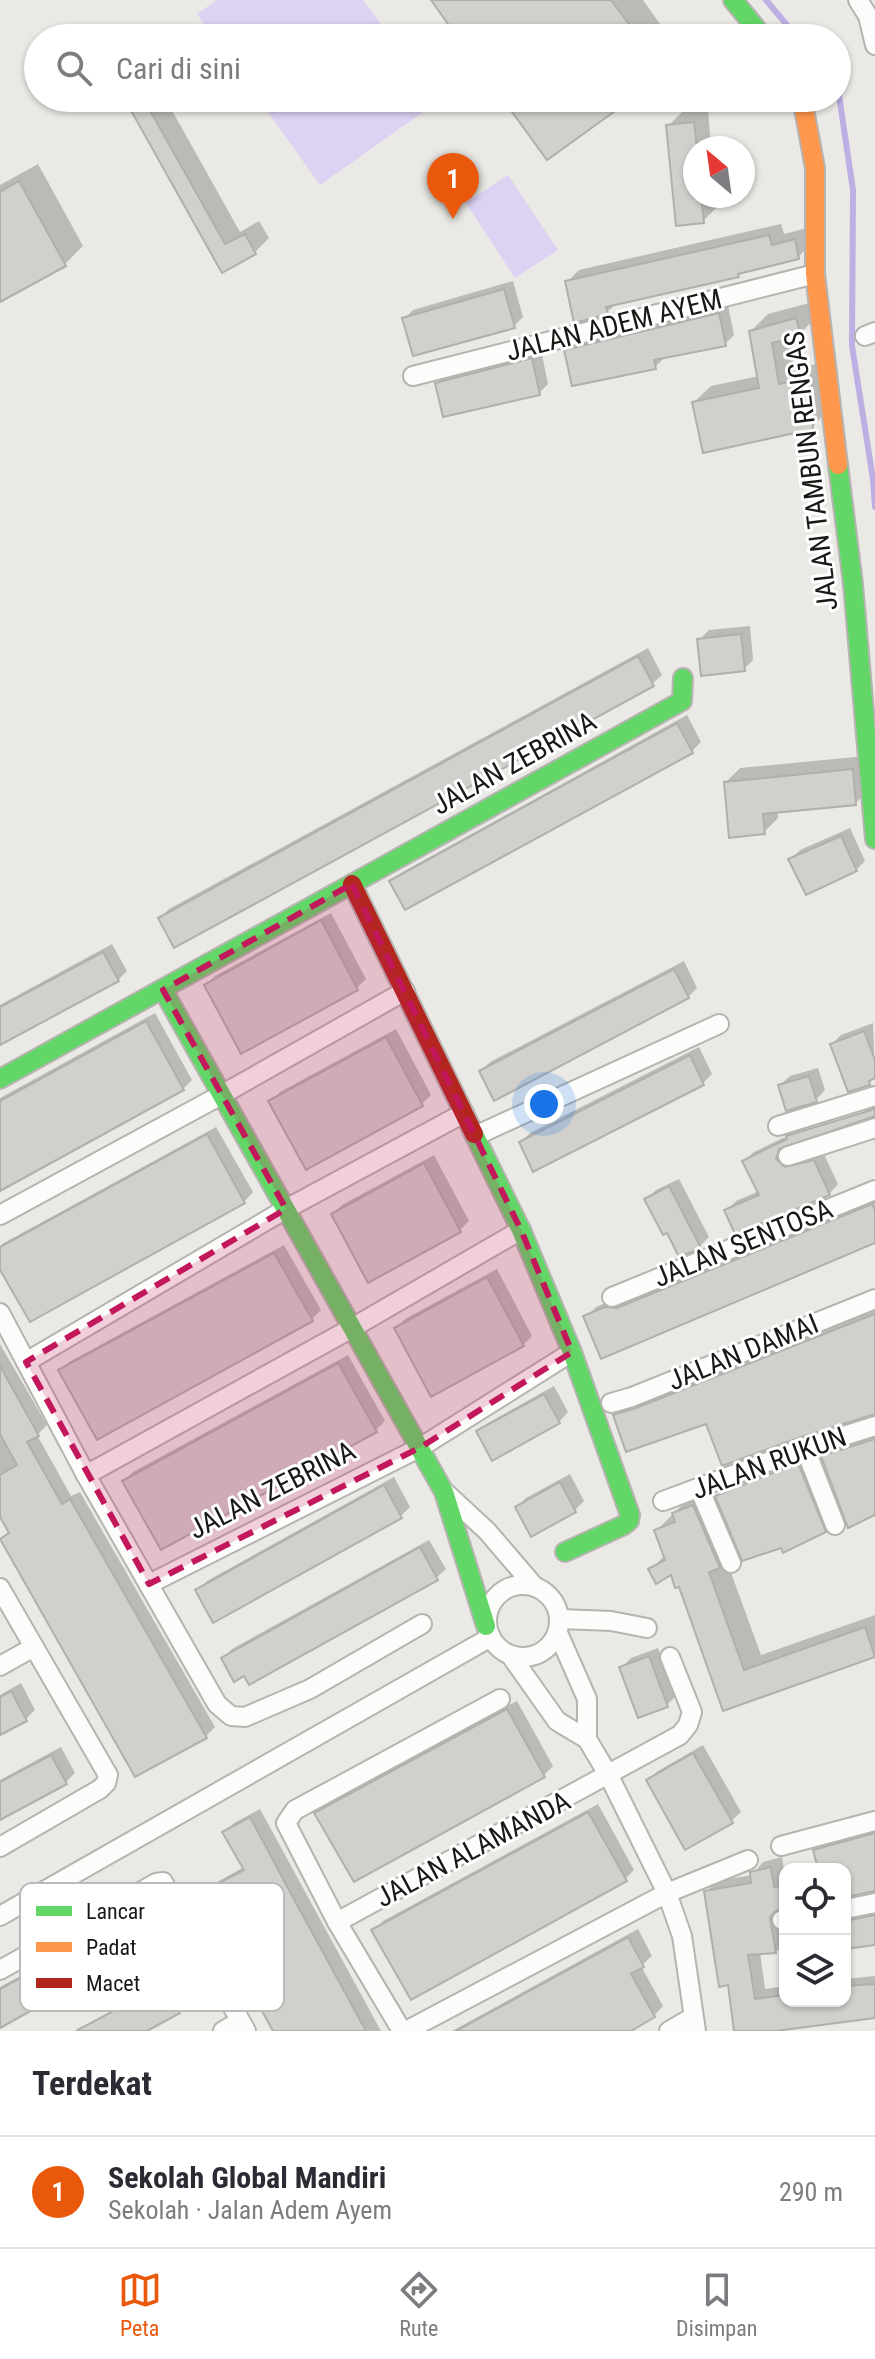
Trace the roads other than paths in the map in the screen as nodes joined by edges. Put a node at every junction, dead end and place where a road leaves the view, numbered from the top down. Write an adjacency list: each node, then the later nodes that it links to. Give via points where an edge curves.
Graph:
1 (733, 0): 3 (street)
2 (858, 0): 4 (street)
3 (753, 24)
4 (875, 45)
5 (805, 112): 6 (street, JALAN TAMBUN RENGAS, via 815,168)
6 (815, 274): 7 (street, JALAN ADEM AYEM); 9 (street, JALAN TAMBUN RENGAS, via 853,584)
7 (413, 376)
8 (683, 678): 10 (street, JALAN ZEBRINA, via 682,701)
9 (875, 839)
10 (352, 884): 11 (street, JALAN ZEBRINA); 12 (street)
11 (163, 990): 14 (street, JALAN ZEBRINA); 15 (street)
12 (405, 991): 15 (street); 17 (street)
13 (719, 1024): 20 (street)
14 (0, 1079)
15 (223, 1094): 23 (street); 24 (street)
16 (875, 1096): 18 (street)
17 (464, 1113): 20 (street); 23 (street)
18 (778, 1126)
19 (875, 1128): 21 (street)
20 (475, 1136): 25 (street)
21 (788, 1156)
22 (875, 1190): 26 (street, JALAN SENTOSA)
23 (286, 1209): 29 (street); 31 (street)
24 (0, 1215)
25 (521, 1230): 29 (street); 30 (street)
26 (612, 1297)
27 (875, 1299): 32 (street, JALAN DAMAI)
28 (0, 1313): 31 (street)
29 (352, 1328): 34 (street); 36 (street)
30 (572, 1352): 34 (street, JALAN ZEBRINA); 41 (street, via 630,1515 624,1525)
31 (26, 1362): 36 (street)
32 (611, 1403)
33 (875, 1426): 35 (street, JALAN RUKUN)
34 (421, 1447): 38 (street); 43 (street, JALAN ZEBRINA)
35 (805, 1448): 37 (street, JALAN RUKUN); 40 (street)
36 (86, 1475): 43 (street)
37 (699, 1488): 39 (street, JALAN RUKUN); 42 (street)
38 (444, 1492): 44 (street, via 487,1531); 49 (street)
39 (663, 1501)
40 (835, 1525)
41 (565, 1552)
42 (731, 1563)
43 (149, 1584): 46 (street, via 217,1704 231,1716 245,1717 310,1689)
44 (535, 1587): 47 (street, via 556,1605); 49 (street, via 521,1585 496,1597)
45 (0, 1588): 50 (street)
46 (422, 1624)
47 (559, 1626): 48 (street, via 611,1621); 51 (street, via 549,1648 526,1658); 55 (street, via 587,1699)
48 (647, 1628)
49 (488, 1632): 51 (street); 61 (street)
50 (34, 1647): 53 (street); 59 (street, via 108,1775 100,1789)
51 (511, 1656): 55 (street, via 557,1721)
52 (670, 1657): 56 (street, JALAN ALAMANDA, via 692,1712 688,1725 680,1735)
53 (0, 1666)
54 (500, 1699): 67 (street, via 289,1816 288,1829)
55 (587, 1739): 56 (street)
56 (609, 1776): 62 (street); 67 (street, JALAN ALAMANDA)
57 (875, 1821): 58 (street)
58 (781, 1846)
59 (0, 1847)
60 (748, 1860): 62 (street)
61 (57, 1883)
62 (667, 1893): 70 (street, via 682,1936); 73 (street)
63 (875, 1903): 65 (street)
64 (20, 1904): 66 (street)
65 (851, 1908)
66 (0, 1916)
67 (337, 1922): 73 (street)
68 (20, 1959): 69 (street)
69 (0, 1970)
70 (694, 2024): 74 (street)
71 (243, 2026): 72 (street)
72 (223, 2031)
73 (404, 2031)
74 (669, 2031)

